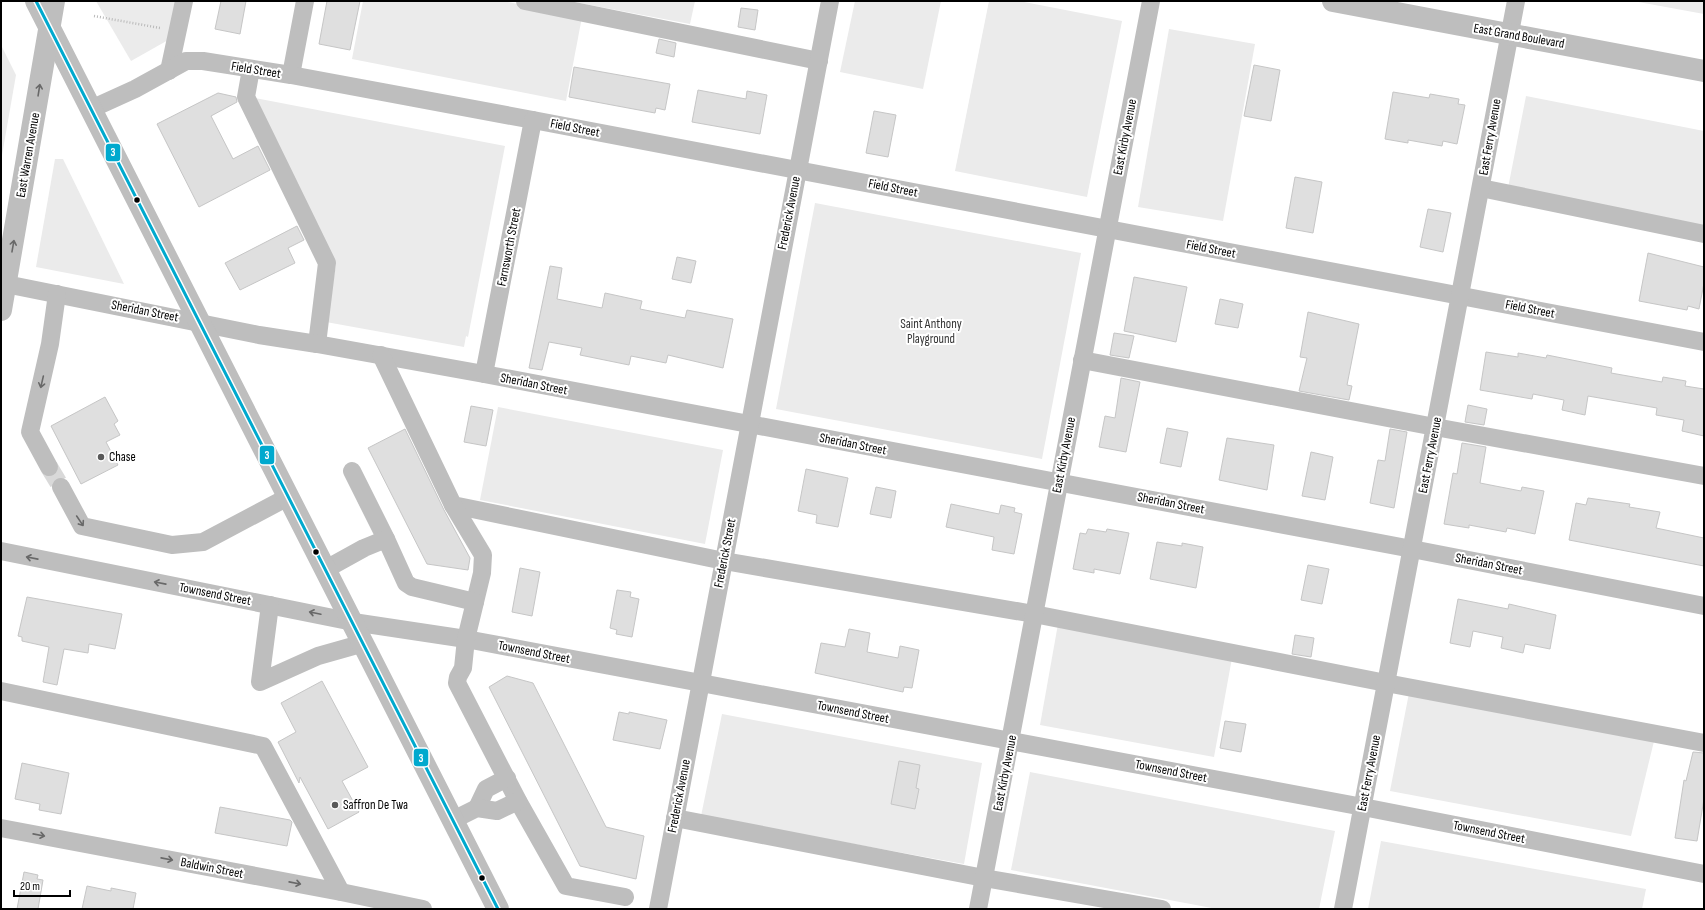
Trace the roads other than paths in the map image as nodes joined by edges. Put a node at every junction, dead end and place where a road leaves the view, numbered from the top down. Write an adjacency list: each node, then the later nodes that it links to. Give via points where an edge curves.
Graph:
1 (36, 1): 10 (main road)
2 (54, 1): 10 (main road, East Warren Avenue)
3 (184, 1): 14 (street)
4 (305, 1): 16 (street)
5 (525, 1): 12 (street)
6 (830, 1): 12 (street, Frederick Avenue)
7 (1151, 1): 21 (street, East Kirby Avenue)
8 (1333, 1): 11 (main road, East Grand Boulevard)
9 (1516, 1): 11 (street, East Ferry Avenue)
10 (49, 27): 17 (main road); 23 (main road, East Warren Avenue, one-way to 10, via 34,125)
11 (1509, 34): 15 (main road, East Grand Boulevard); 20 (street, East Ferry Avenue)
12 (819, 61): 19 (street, Frederick Avenue)
13 (251, 69): 14 (street, Field Street, via 195,60); 16 (street, Field Street); 29 (street, via 246,97 327,263)
14 (169, 71): 17 (street, Field Street)
15 (1704, 71)
16 (291, 75): 18 (street, Field Street)
17 (91, 109): 27 (main road)
18 (533, 120): 19 (street, Field Street); 32 (street, Farnsworth Street)
19 (797, 170): 21 (street, Field Street); 33 (street, Frederick Avenue)
20 (1481, 188): 22 (street); 25 (street, East Ferry Avenue)
21 (1107, 229): 25 (street, Field Street); 31 (street, East Kirby Avenue)
22 (1704, 234)
23 (3, 284): 24 (street, Sheridan Street); 26 (main road, East Warren Avenue)
24 (57, 294): 27 (street, Sheridan Street); 35 (street, one-way to 35, via 50,344 30,432)
25 (1460, 296): 28 (street, Field Street); 34 (street, East Ferry Avenue)
26 (1, 310)
27 (198, 322): 29 (street, Sheridan Street); 40 (main road)
28 (1704, 342)
29 (317, 344): 30 (street, Sheridan Street)
30 (381, 355): 32 (street, Sheridan Street); 41 (street)
31 (1082, 360): 34 (street); 38 (street, East Kirby Avenue)
32 (484, 374): 33 (street, Sheridan Street)
33 (749, 424): 38 (street, Sheridan Street); 45 (street, Frederick Street)
34 (1435, 428): 37 (street); 43 (street, East Ferry Avenue)
35 (49, 467)
36 (352, 471): 42 (street)
37 (1704, 476)
38 (1059, 482): 43 (street, Sheridan Street); 50 (street, East Kirby Avenue)
39 (60, 487): 40 (street, one-way to 40, via 82,526 172,545 203,542)
40 (288, 497): 46 (main road)
41 (453, 505): 45 (street); 47 (street, via 483,555 482,573)
42 (386, 539): 46 (street); 47 (street, via 406,583 412,587)
43 (1412, 549): 49 (street, Sheridan Street); 55 (street, East Ferry Avenue)
44 (1, 551): 48 (street, Townsend Street, one-way to 44)
45 (724, 560): 50 (street); 54 (street, Frederick Street)
46 (326, 569): 51 (main road)
47 (475, 602): 52 (street)
48 (270, 605): 51 (street, Townsend Street, one-way to 48); 53 (street, via 260,682 318,656)
49 (1704, 606)
50 (1034, 614): 55 (street); 57 (street, East Kirby Avenue)
51 (353, 622): 52 (street, Townsend Street); 53 (main road)
52 (466, 639): 54 (street, Townsend Street); 59 (street, via 463,668 457,683)
53 (364, 643): 64 (main road)
54 (701, 683): 57 (street, Townsend Street); 63 (street, Frederick Avenue)
55 (1386, 684): 58 (street); 61 (street, East Ferry Avenue)
56 (1, 691): 68 (street, via 263,746)
57 (1011, 742): 61 (street, Townsend Street); 67 (street, East Kirby Avenue)
58 (1704, 743)
59 (506, 778): 60 (street); 62 (street, via 486,789)
60 (518, 801): 62 (street, via 497,811); 69 (street, via 566,886)
61 (1363, 807): 66 (street, Townsend Street); 75 (street, East Ferry Avenue)
62 (477, 808): 64 (street)
63 (675, 818): 67 (street); 72 (street, Frederick Avenue)
64 (453, 820): 71 (main road)
65 (1, 828): 68 (street, Baldwin Street, one-way to 68)
66 (1704, 874)
67 (984, 878): 73 (street, East Kirby Avenue); 74 (street)
68 (340, 892): 70 (street, Baldwin Street)
69 (625, 897)
70 (423, 909)
71 (498, 909)
72 (658, 909)
73 (978, 909)
74 (1162, 909)
75 (1343, 909)

